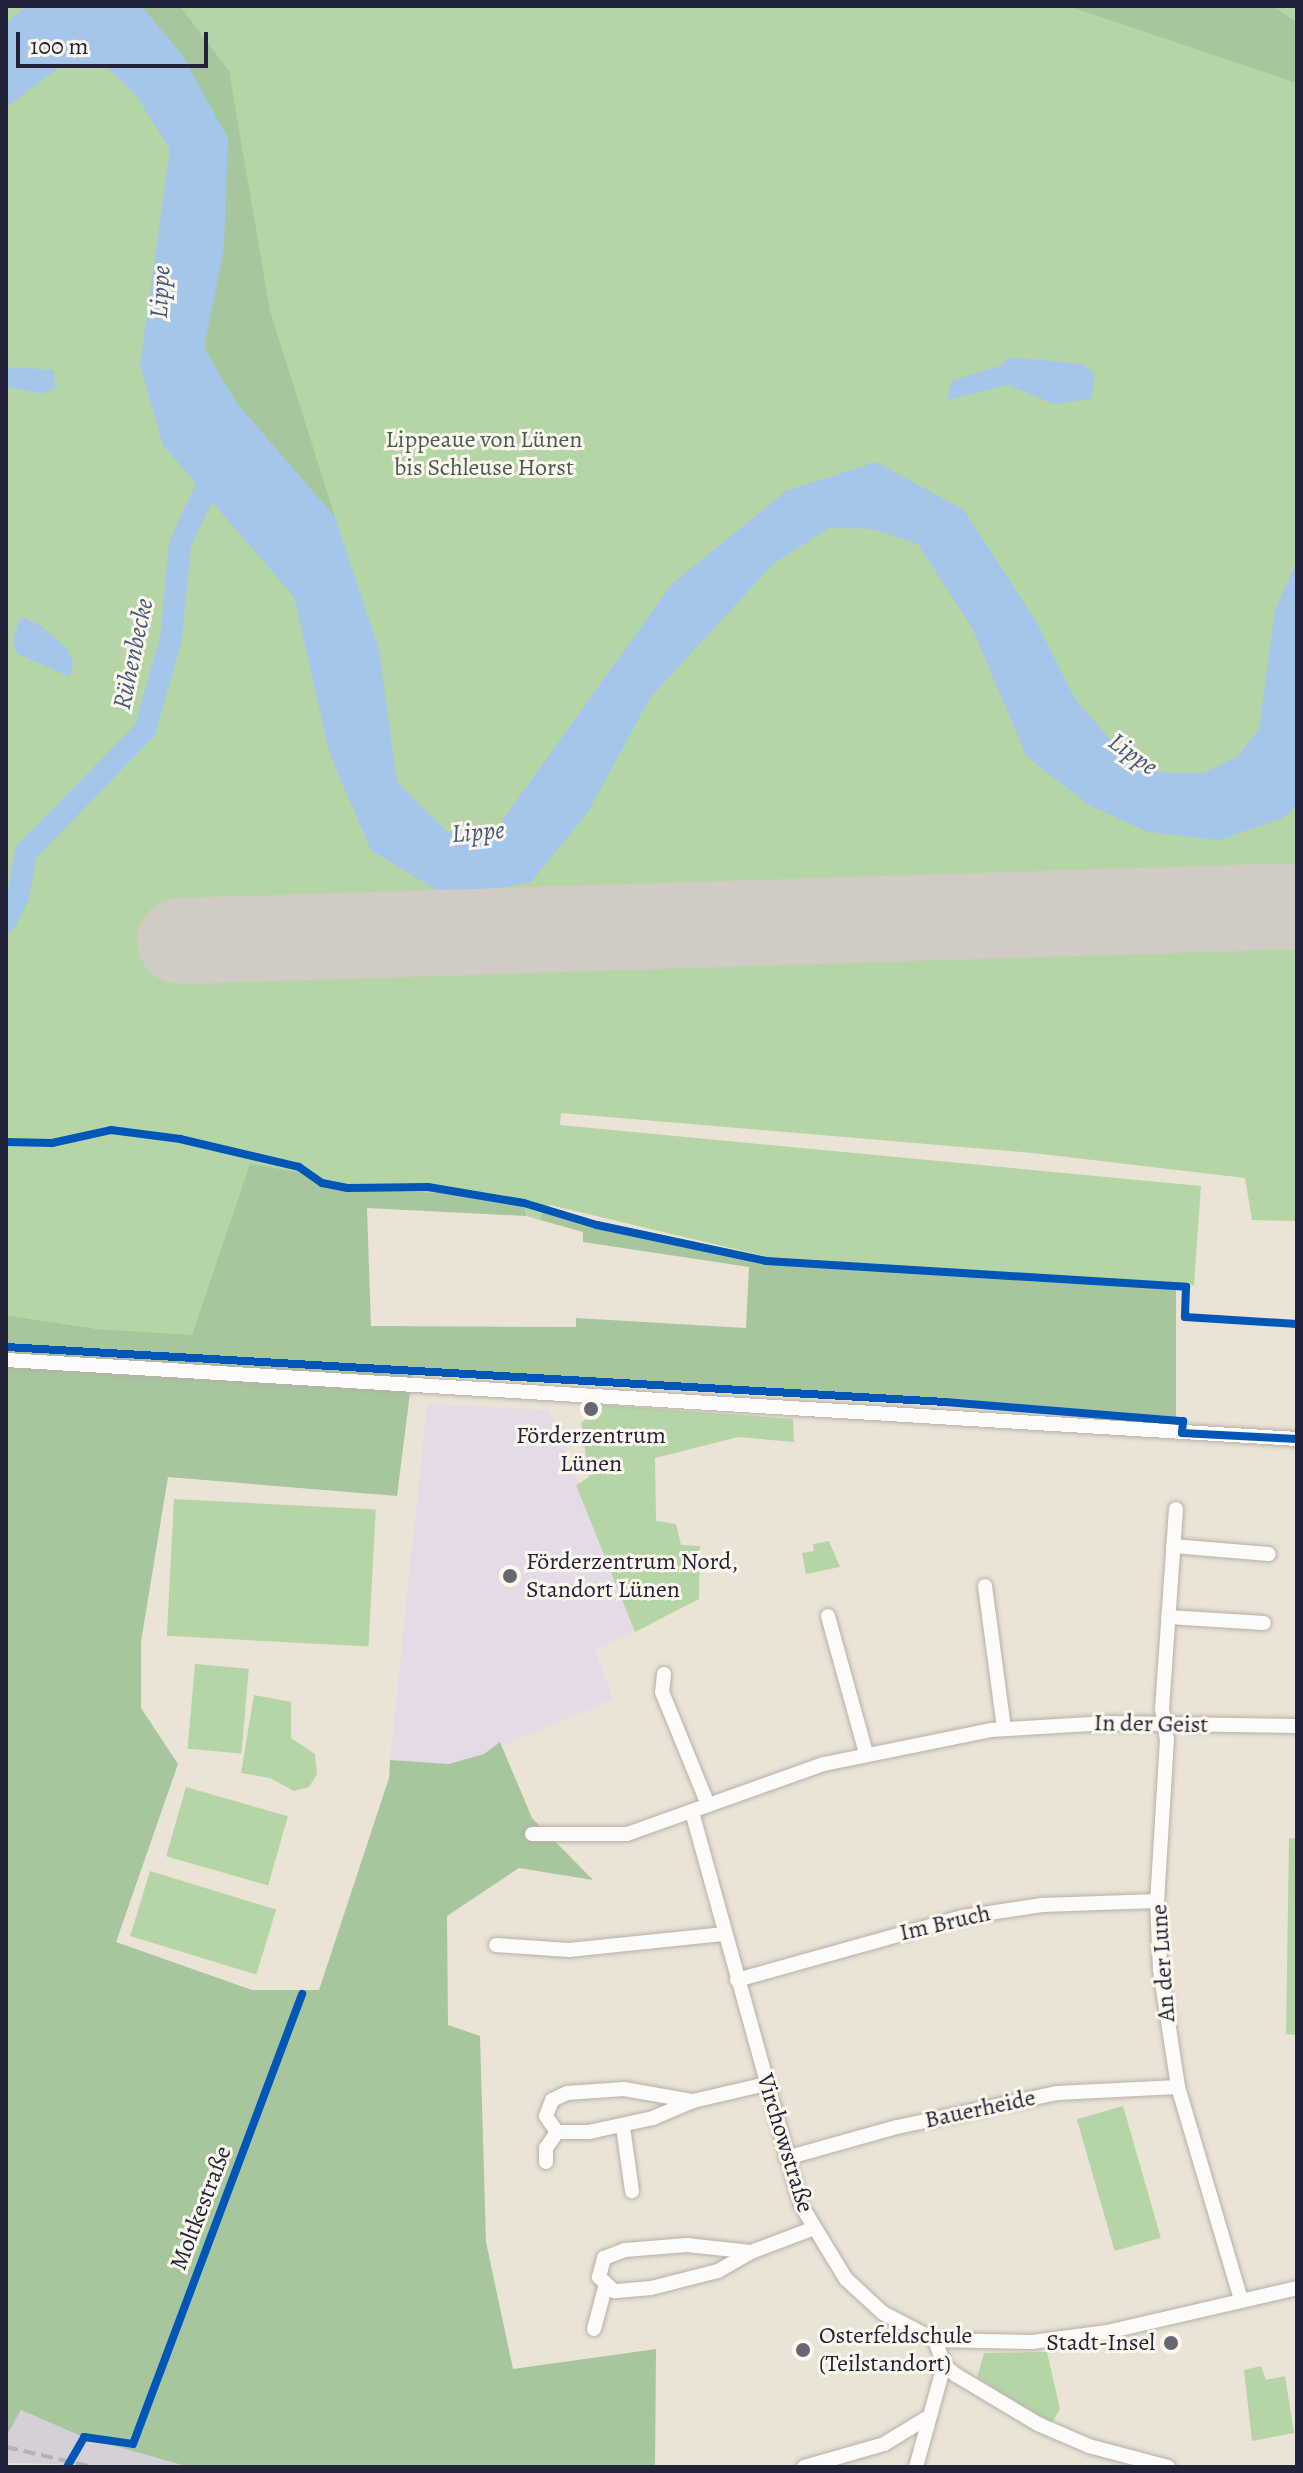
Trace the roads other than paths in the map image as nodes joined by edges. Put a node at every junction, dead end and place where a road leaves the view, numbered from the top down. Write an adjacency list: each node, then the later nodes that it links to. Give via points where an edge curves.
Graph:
1 (6, 1360): 2 (street)
2 (1297, 1439)
3 (1176, 1509): 4 (street, An der Lune)
4 (1173, 1546): 5 (street); 8 (street, An der Lune)
5 (1269, 1554)
6 (985, 1586): 13 (street)
7 (828, 1616): 14 (street, via 839,1639)
8 (1168, 1617): 9 (street); 11 (street, An der Lune)
9 (1264, 1623)
10 (664, 1674): 15 (street, via 662,1692)
11 (1164, 1724): 12 (street, In der Geist); 13 (street, In der Geist); 18 (street, An der Lune)
12 (1297, 1726)
13 (1004, 1728): 14 (street, In der Geist)
14 (866, 1753): 15 (street, In der Geist)
15 (708, 1805): 16 (street, In der Geist)
16 (692, 1812): 17 (street, In der Geist, via 627,1834); 19 (street, Virchowstraße)
17 (532, 1834)
18 (1157, 1901): 21 (street, Im Bruch, via 1042,1905 963,1917); 23 (street, An der Lune, via 1160,1969)
19 (725, 1934): 20 (street, via 569,1950); 21 (street, Virchowstraße)
20 (496, 1945)
21 (737, 1980): 22 (street, Virchowstraße)
22 (766, 2084): 24 (street); 27 (street, Virchowstraße)
23 (1178, 2087): 27 (street, Bauerheide, via 1057,2093 897,2127); 34 (street, An der Lune)
24 (693, 2101): 25 (street); 26 (street, via 624,2089 567,2093 546,2109)
25 (623, 2127): 26 (street); 29 (street)
26 (557, 2132): 28 (street, via 546,2148)
27 (786, 2158): 30 (street, Virchowstraße)
28 (546, 2162)
29 (632, 2191)
30 (812, 2229): 31 (street); 36 (street, Virchowstraße, via 853,2287 902,2326)
31 (751, 2252): 32 (street, via 718,2271 651,2288); 32 (street, via 687,2245 625,2250 610,2254 599,2265)
32 (605, 2288): 35 (street)
33 (1297, 2288): 34 (street)
34 (1241, 2300): 36 (street, via 1073,2338)
35 (594, 2329)
36 (935, 2340): 37 (street)
37 (944, 2365): 38 (street); 41 (street, via 1038,2424 1089,2446)
38 (927, 2418): 39 (street, via 884,2444); 40 (street)
39 (804, 2467)
40 (916, 2467)
41 (1168, 2467)

